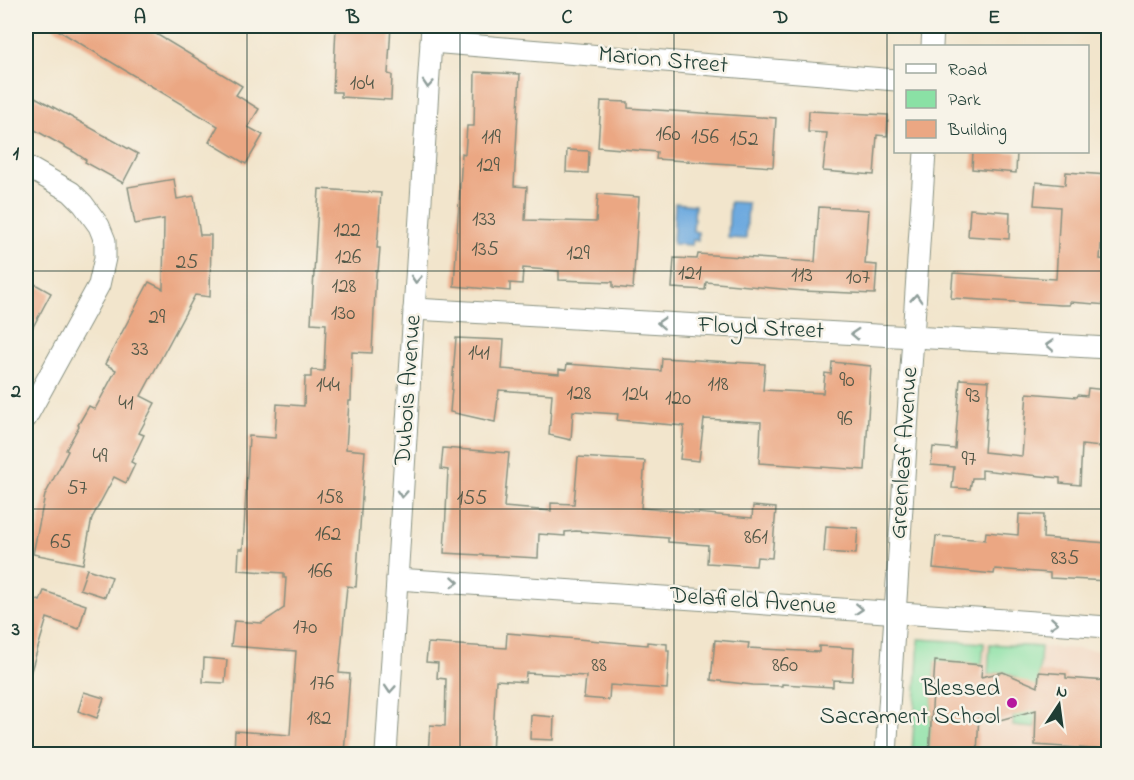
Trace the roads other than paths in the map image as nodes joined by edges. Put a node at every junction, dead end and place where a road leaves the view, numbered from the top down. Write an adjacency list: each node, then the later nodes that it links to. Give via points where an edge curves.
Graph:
1 (933, 26): 3 (street)
2 (431, 34): 4 (street, Marion Street); 7 (street, Dubois Avenue, one-way to 7)
3 (932, 45)
4 (894, 80)
5 (925, 153): 8 (street, Greenleaf Avenue, one-way to 5)
6 (26, 166): 10 (street, via 72,192 99,226 105,241 99,285)
7 (414, 309): 8 (street, Floyd Street, one-way to 7); 11 (street, Dubois Avenue, one-way to 11)
8 (913, 338): 9 (street, Floyd Street, one-way to 8); 12 (street, Greenleaf Avenue)
9 (1108, 348)
10 (26, 418)
11 (397, 579): 12 (street, Delafield Avenue, one-way to 12); 14 (street, Dubois Avenue, one-way to 14)
12 (895, 611): 13 (street, Delafield Avenue, one-way to 13); 15 (street, Greenleaf Avenue)
13 (1108, 627)
14 (386, 754)
15 (886, 754)

